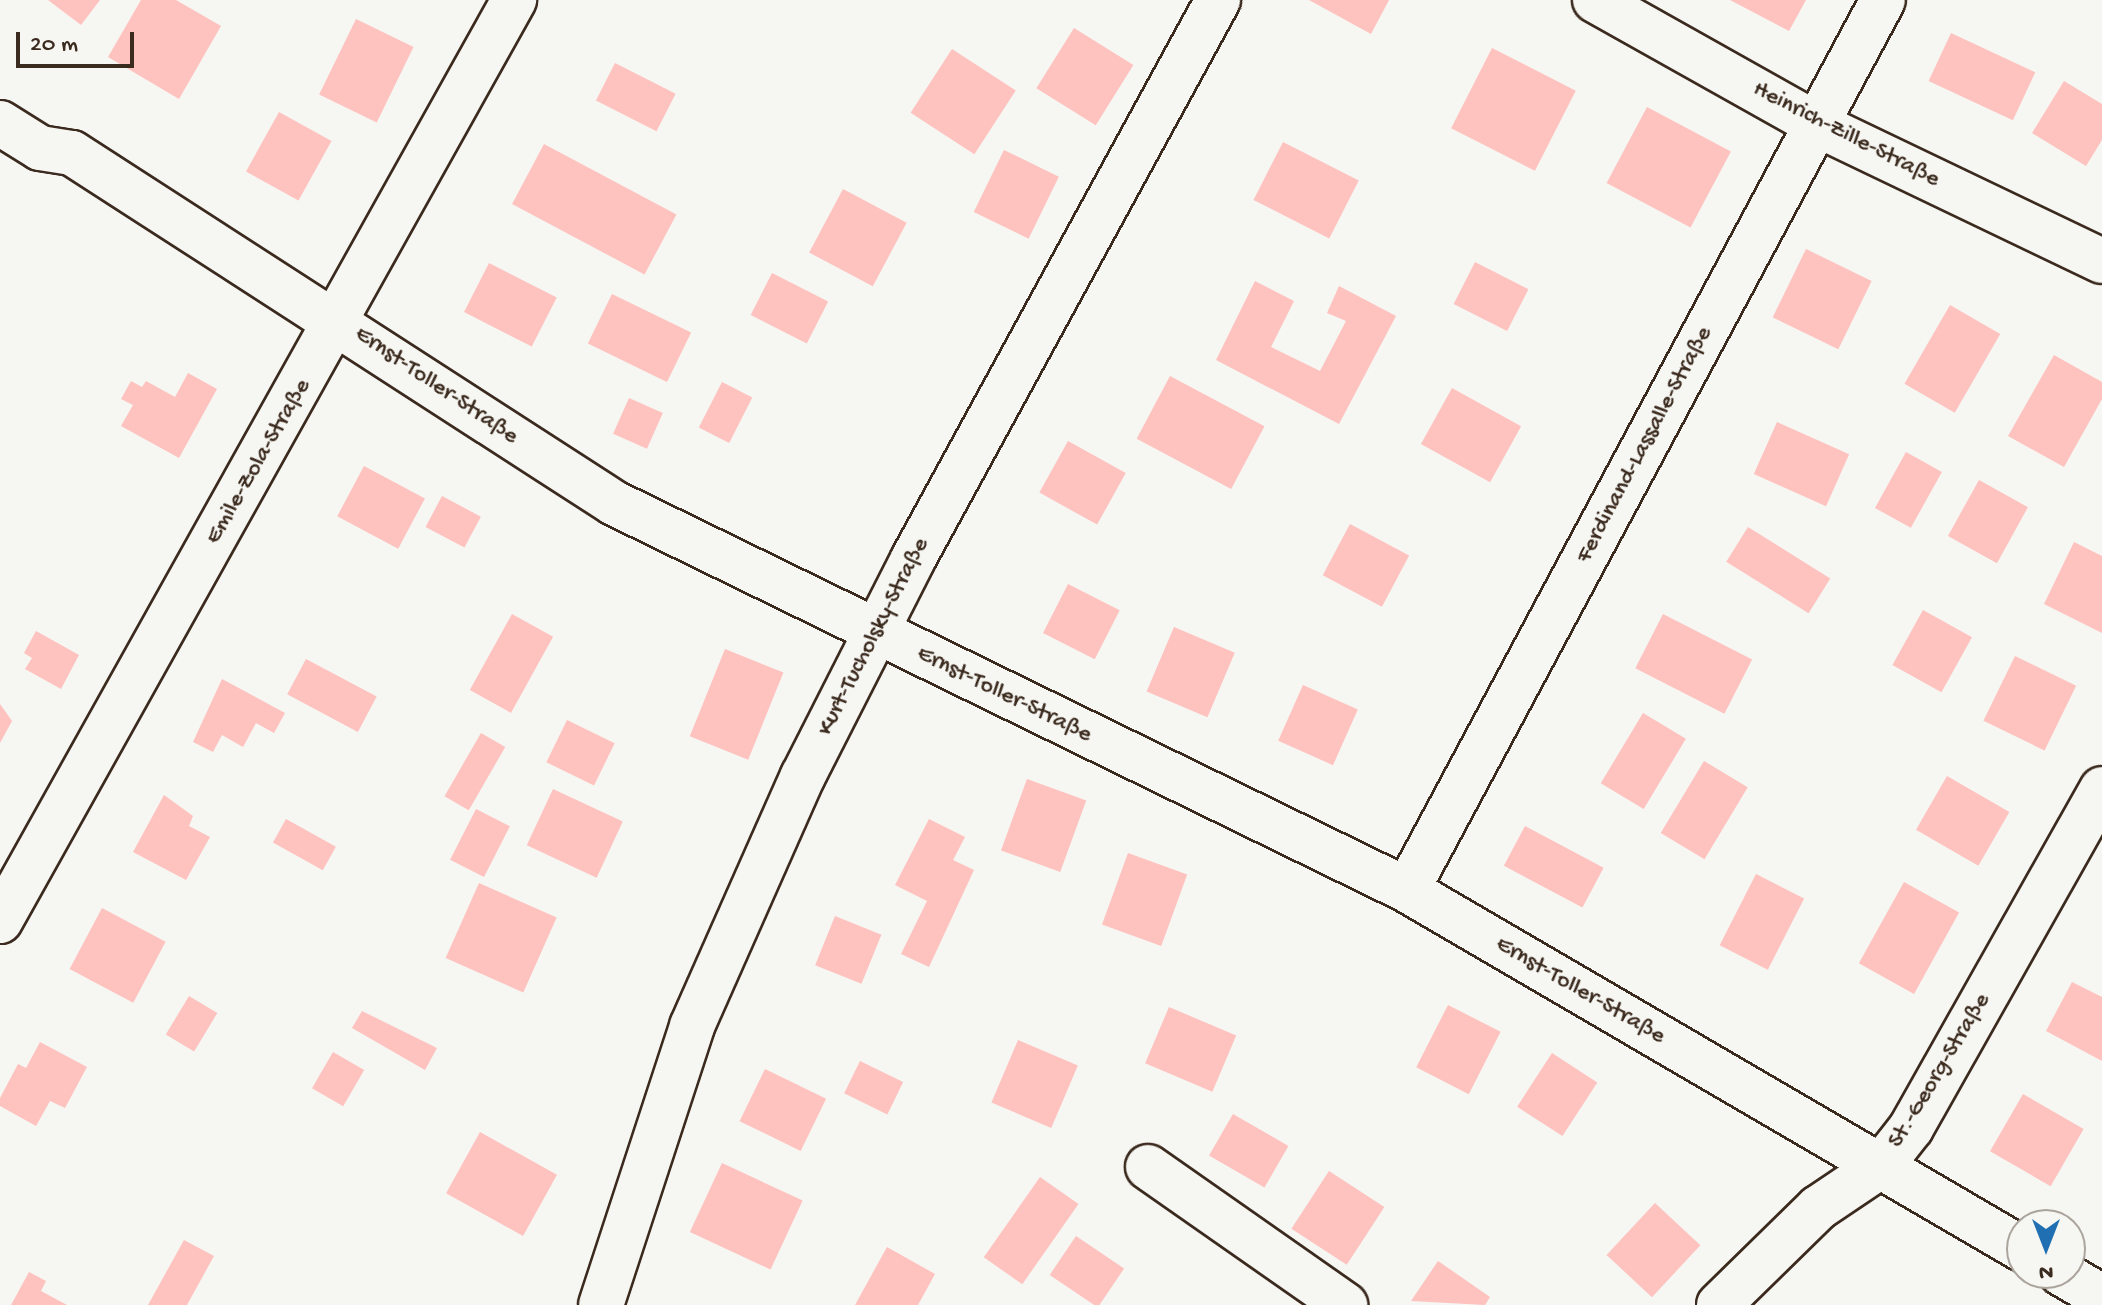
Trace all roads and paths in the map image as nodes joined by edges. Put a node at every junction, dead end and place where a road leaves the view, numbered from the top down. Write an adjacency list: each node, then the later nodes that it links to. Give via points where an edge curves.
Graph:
1 (514, 0): 8 (street, Emile-Zola-Straße)
2 (1218, 0): 9 (street, Kurt-Tucholsky-Straße)
3 (1595, 0): 6 (street, Heinrich-Zille-Straße)
4 (1883, 0): 6 (street, Ferdinand-Lassalle-Straße)
5 (0, 123): 8 (street, Ernst-Toller-Straße, via 40,148 72,153)
6 (1816, 124): 7 (street, Heinrich-Zille-Straße); 12 (street, Ferdinand-Lassalle-Straße)
7 (2102, 261)
8 (340, 322): 9 (street, Ernst-Toller-Straße, via 614,503); 11 (street, Emile-Zola-Straße)
9 (877, 633): 12 (street, Ernst-Toller-Straße); 17 (street, Kurt-Tucholsky-Straße, via 720,957 660,1112)
10 (2099, 800): 14 (street, St.-Georg-Straße, via 1911,1128)
11 (12, 868): 13 (street, Emile-Zola-Straße)
12 (1407, 890): 14 (street, Ernst-Toller-Straße)
13 (0, 921)
14 (1882, 1165): 16 (street, Ernst-Toller-Straße); 19 (street, St.-Georg-Straße, via 1818,1208)
15 (1148, 1167): 18 (street)
16 (2006, 1239)
17 (601, 1305)
18 (1345, 1305)
19 (1719, 1305)

